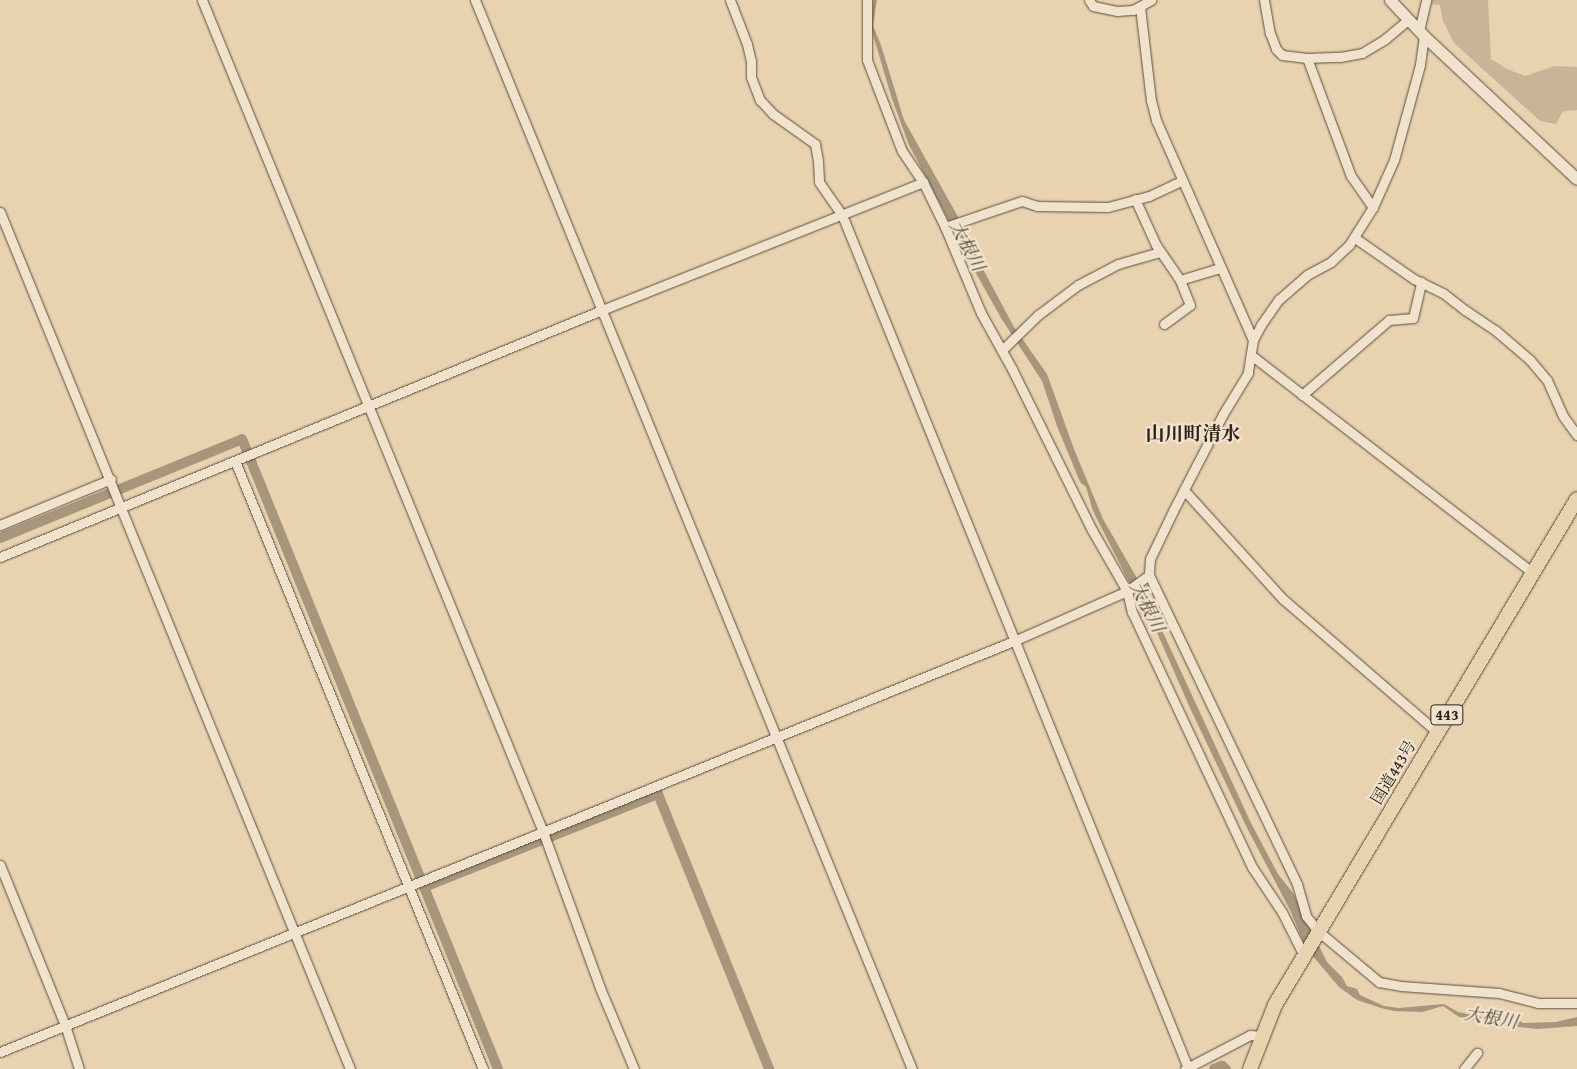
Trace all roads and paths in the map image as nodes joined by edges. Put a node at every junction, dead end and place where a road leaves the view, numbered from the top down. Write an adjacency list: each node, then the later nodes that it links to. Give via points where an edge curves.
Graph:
1 (202, 0): 33 (street)
2 (475, 0): 27 (street)
3 (730, 0): 20 (street, via 747,44 751,76 760,100 773,114 815,144 819,182)
4 (867, 0): 16 (street, via 867,60 902,151)
5 (1090, 0): 10 (street, via 1093,6 1117,11)
6 (1152, 0): 10 (street)
7 (1264, 0): 13 (street, via 1276,48 1282,55)
8 (1390, 0): 11 (street)
9 (1426, 0): 12 (street)
10 (1140, 7): 15 (street, via 1151,100)
11 (1408, 20): 12 (street); 13 (street, via 1362,53)
12 (1421, 34): 14 (street); 18 (street, via 1420,65 1394,160)
13 (1307, 58): 18 (street, via 1351,176)
14 (1577, 179)
15 (1181, 181): 17 (street); 24 (street)
16 (923, 182): 20 (street); 21 (street)
17 (1135, 199): 21 (street, via 1108,207 1037,206 1022,201); 23 (street)
18 (1373, 208): 22 (street)
19 (0, 212): 36 (street)
20 (842, 214): 27 (street); 45 (street)
21 (947, 227): 30 (street, via 980,314)
22 (1355, 238): 26 (street); 29 (street, via 1331,262 1307,275 1279,299)
23 (1160, 252): 25 (street); 30 (street, via 1118,264 1078,285)
24 (1220, 268): 25 (street); 29 (street)
25 (1180, 280): 28 (street, via 1190,305)
26 (1421, 282): 32 (street, via 1412,318 1389,320); 34 (street, via 1443,293 1496,330 1530,360 1547,380 1563,416)
27 (602, 310): 33 (street); 47 (street)
28 (1164, 324)
29 (1253, 340): 31 (street)
30 (1002, 350): 44 (street, via 1092,530)
31 (1251, 356): 32 (street); 37 (street, via 1248,373)
32 (1302, 395): 42 (street)
33 (368, 408): 35 (street); 48 (street)
34 (1577, 435)
35 (235, 461): 39 (street); 50 (street)
36 (111, 479): 39 (street); 40 (street)
37 (1184, 490): 43 (street, via 1150,559); 46 (street, via 1283,598)
38 (1577, 499): 46 (highway, 国道443号 / 443)
39 (122, 507): 41 (street); 52 (street)
40 (0, 524)
41 (0, 557)
42 (1527, 568)
43 (1149, 575): 44 (street); 51 (street, via 1296,884 1306,916)
44 (1127, 591): 45 (street); 53 (street, via 1132,612 1252,867 1282,912)
45 (1016, 640): 47 (street); 59 (street)
46 (1437, 732): 51 (highway, 国道443号 / 443)
47 (777, 737): 48 (street); 64 (street)
48 (543, 832): 50 (street); 63 (street, via 600,988)
49 (0, 865): 55 (street)
50 (407, 887): 52 (street); 62 (street)
51 (1318, 931): 53 (highway, 国道443号 / 443); 54 (street, via 1379,982 1500,993 1538,1003)
52 (295, 933): 55 (street); 61 (street)
53 (1304, 956): 56 (highway, 国道443号 / 443, via 1275,1005)
54 (1577, 1002)
55 (65, 1025): 57 (street); 60 (street)
56 (1262, 1036): 59 (street, via 1250,1034); 65 (highway, 国道443号 / 443)
57 (0, 1052)
58 (1477, 1053): 66 (street)
59 (1187, 1068)
60 (79, 1069)
61 (350, 1069)
62 (483, 1069)
63 (634, 1069)
64 (912, 1069)
65 (1250, 1069)
66 (1464, 1069)

